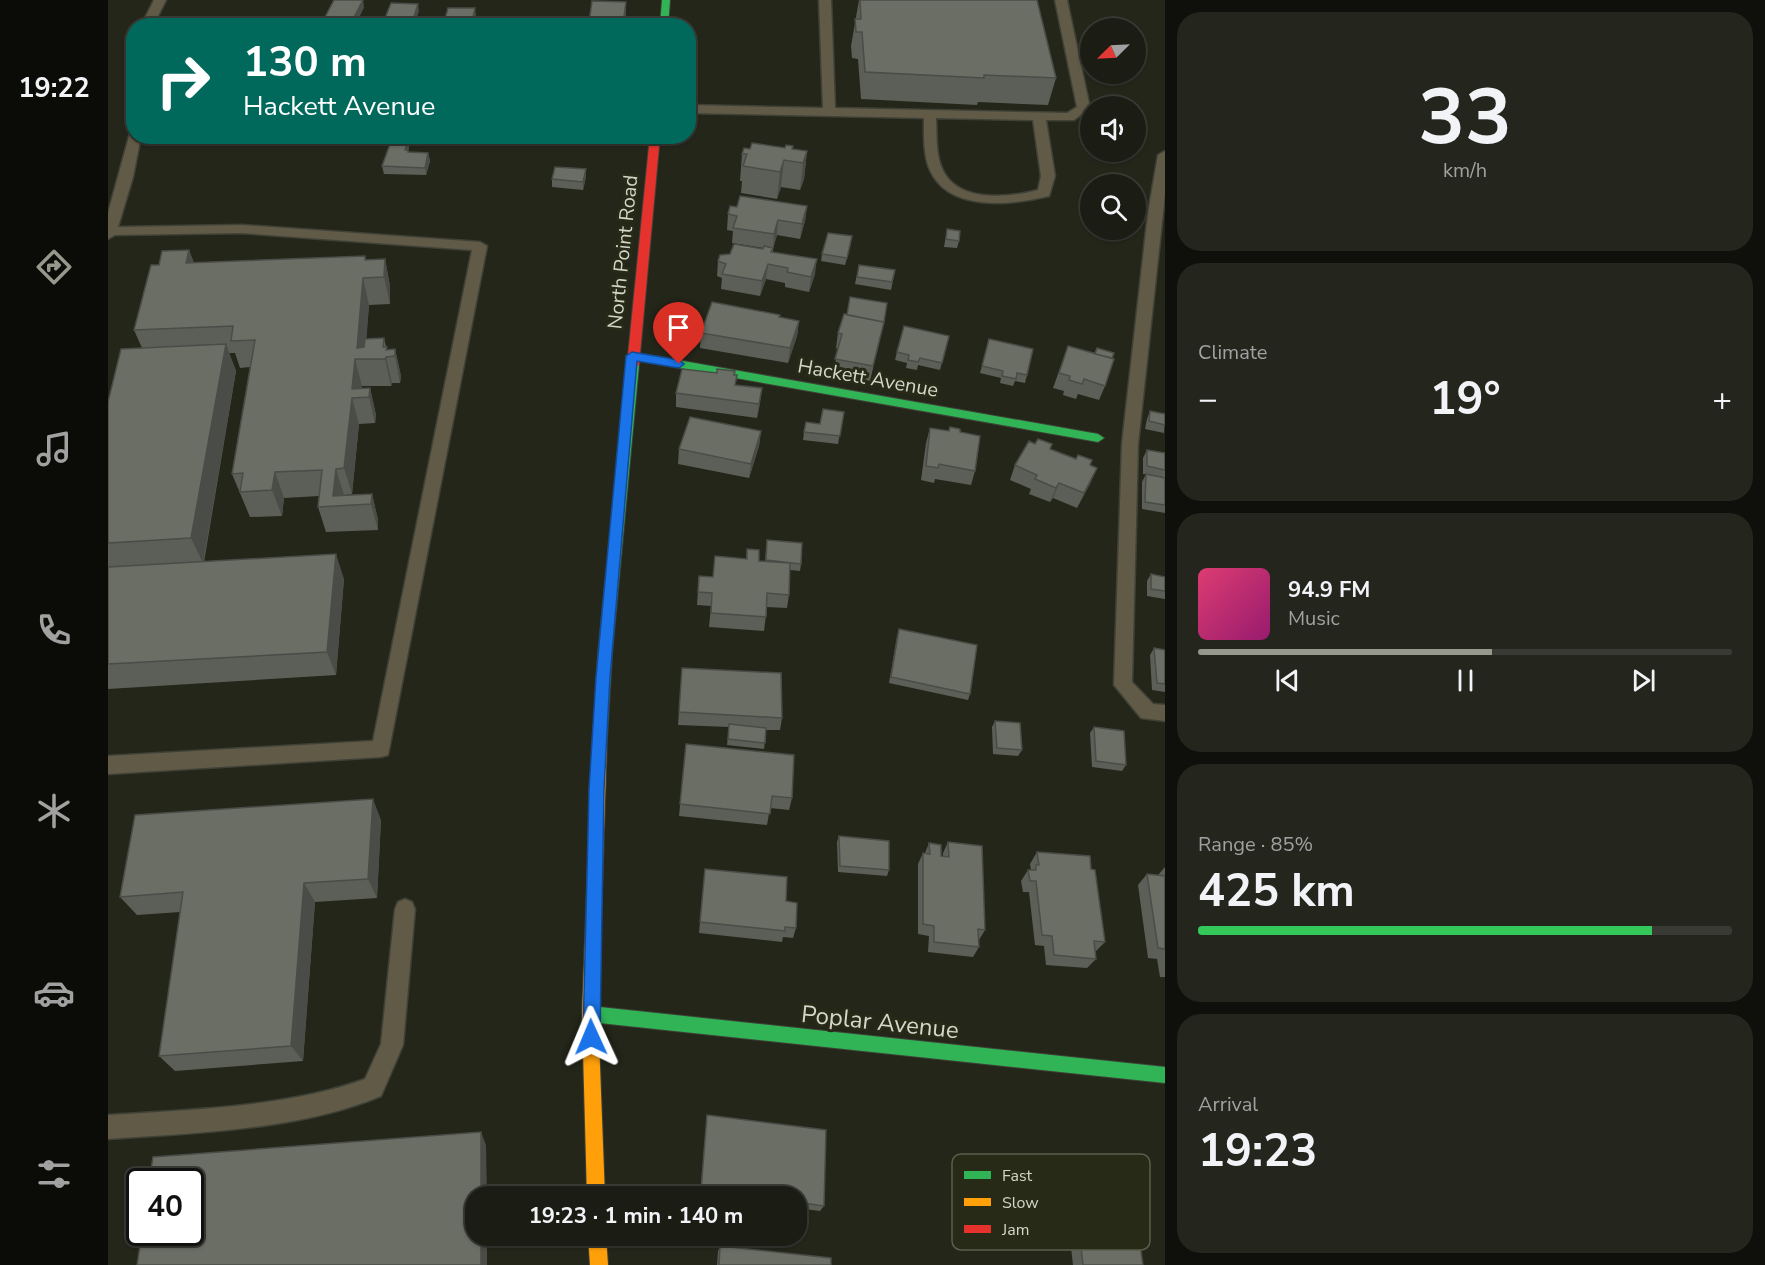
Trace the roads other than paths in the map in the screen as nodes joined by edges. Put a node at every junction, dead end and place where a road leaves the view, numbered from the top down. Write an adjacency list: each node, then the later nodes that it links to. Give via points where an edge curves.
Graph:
1 (160, 0): 5 (lane)
2 (666, 0): 6 (street)
3 (825, 0): 8 (lane)
4 (1061, 0): 10 (lane, via 1084,108 1070,117)
5 (151, 18)
6 (665, 18)
7 (696, 110): 8 (lane)
8 (829, 113): 9 (lane)
9 (930, 115): 10 (lane); 10 (lane, via 932,153 939,177 968,195 991,200 1044,193 1048,176)
10 (1039, 117)
11 (133, 144): 14 (lane)
12 (654, 144): 16 (street, North Point Road)
13 (1165, 155): 18 (lane, via 1130,444 1123,685 1148,712)
14 (112, 211): 15 (lane)
15 (109, 233): 19 (lane, via 242,230 480,246 381,749)
16 (632, 356): 17 (street, Hackett Avenue); 21 (street, North Point Road, via 605,654)
17 (1098, 438)
18 (1165, 713)
19 (108, 765)
20 (405, 909): 23 (lane, via 392,1045 373,1088 331,1103 201,1121)
21 (590, 1014): 22 (street, Poplar Avenue); 24 (street, North Point Road)
22 (1165, 1075)
23 (108, 1127)
24 (596, 1186)
25 (598, 1246): 26 (street)
26 (599, 1265)

